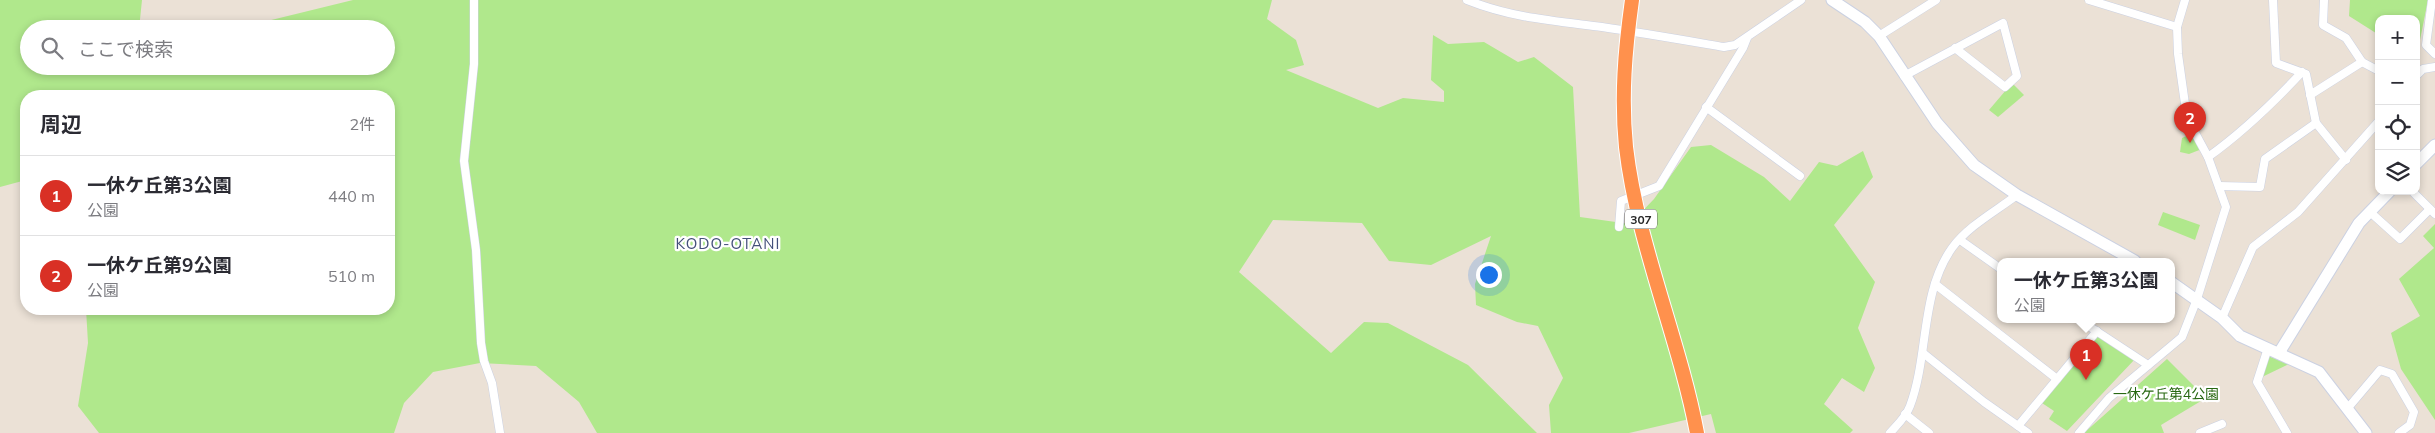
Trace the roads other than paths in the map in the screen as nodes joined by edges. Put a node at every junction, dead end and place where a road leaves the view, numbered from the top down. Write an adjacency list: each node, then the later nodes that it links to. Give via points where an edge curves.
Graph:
1 (474, 0): 58 (street, via 474,64 464,161 476,250 481,343)
2 (1467, 0): 13 (street, via 1521,17)
3 (1632, 0): 13 (highway, 307)
4 (1801, 0): 15 (street)
5 (1832, 0): 14 (street, via 1865,22)
6 (1936, 0): 14 (street)
7 (2185, 0): 12 (street)
8 (2273, 0): 21 (street, via 2276,64)
9 (2324, 0): 18 (street, via 2323,25 2346,38)
10 (2432, 0): 17 (street, via 2426,45)
11 (2094, 1): 12 (street)
12 (2177, 27): 29 (street, via 2187,118)
13 (1626, 31): 15 (street, via 1724,47); 34 (highway, 307, via 1623,99 1626,148)
14 (1879, 36): 23 (street)
15 (1747, 38): 25 (street, via 1744,48)
16 (1955, 48): 16 (street, via 2003,22 2017,76 2005,87); 23 (street)
17 (2435, 54)
18 (2362, 62): 20 (street); 24 (street)
19 (2435, 67): 22 (street)
20 (2375, 69)
21 (2302, 72): 24 (street, via 2306,74); 29 (street, via 2241,133)
22 (2420, 72)
23 (1904, 76): 35 (street, via 1937,123 1974,165)
24 (2310, 95): 26 (street)
25 (1706, 107): 32 (street); 34 (street, via 1659,186)
26 (2316, 123): 30 (street); 33 (street, via 2265,159 2260,187)
27 (2375, 126): 30 (street)
28 (2433, 150): 31 (street)
29 (2208, 157): 33 (street)
30 (2346, 160): 47 (street, via 2298,212 2253,247)
31 (2420, 161)
32 (1800, 176)
33 (2219, 186): 46 (street, via 2226,207)
34 (1634, 194): 40 (street, via 1621,201); 59 (highway, 307)
35 (2017, 195): 41 (street); 42 (street)
36 (2386, 195): 39 (street)
37 (2416, 195): 38 (street)
38 (2432, 211): 39 (street, via 2400,239)
39 (2370, 212): 50 (street, via 2359,223)
40 (1619, 226)
41 (1960, 240): 43 (street); 44 (street, via 1952,247)
42 (2130, 258)
43 (1997, 265)
44 (1935, 284): 51 (street); 53 (street)
45 (2175, 285): 46 (street)
46 (2198, 299): 47 (street); 52 (street, via 2182,337)
47 (2222, 318): 50 (street, via 2240,336)
48 (2084, 323): 49 (street)
49 (2096, 331): 52 (street); 53 (street)
50 (2274, 350): 54 (street, via 2319,372); 65 (street, via 2257,382)
51 (1923, 353): 55 (street, via 1910,407); 57 (street)
52 (2148, 365): 63 (street, via 2109,398)
53 (2057, 379): 57 (street)
54 (2347, 408): 66 (street); 67 (street, via 2380,370 2392,374 2414,412 2410,425)
55 (1905, 414): 60 (street); 61 (street)
56 (2222, 424): 64 (street)
57 (2018, 426): 62 (street)
58 (500, 433)
59 (1697, 433)
60 (1890, 433)
61 (1929, 433)
62 (2028, 433)
63 (2078, 433)
64 (2200, 433)
65 (2287, 433)
66 (2366, 433)
67 (2399, 433)

